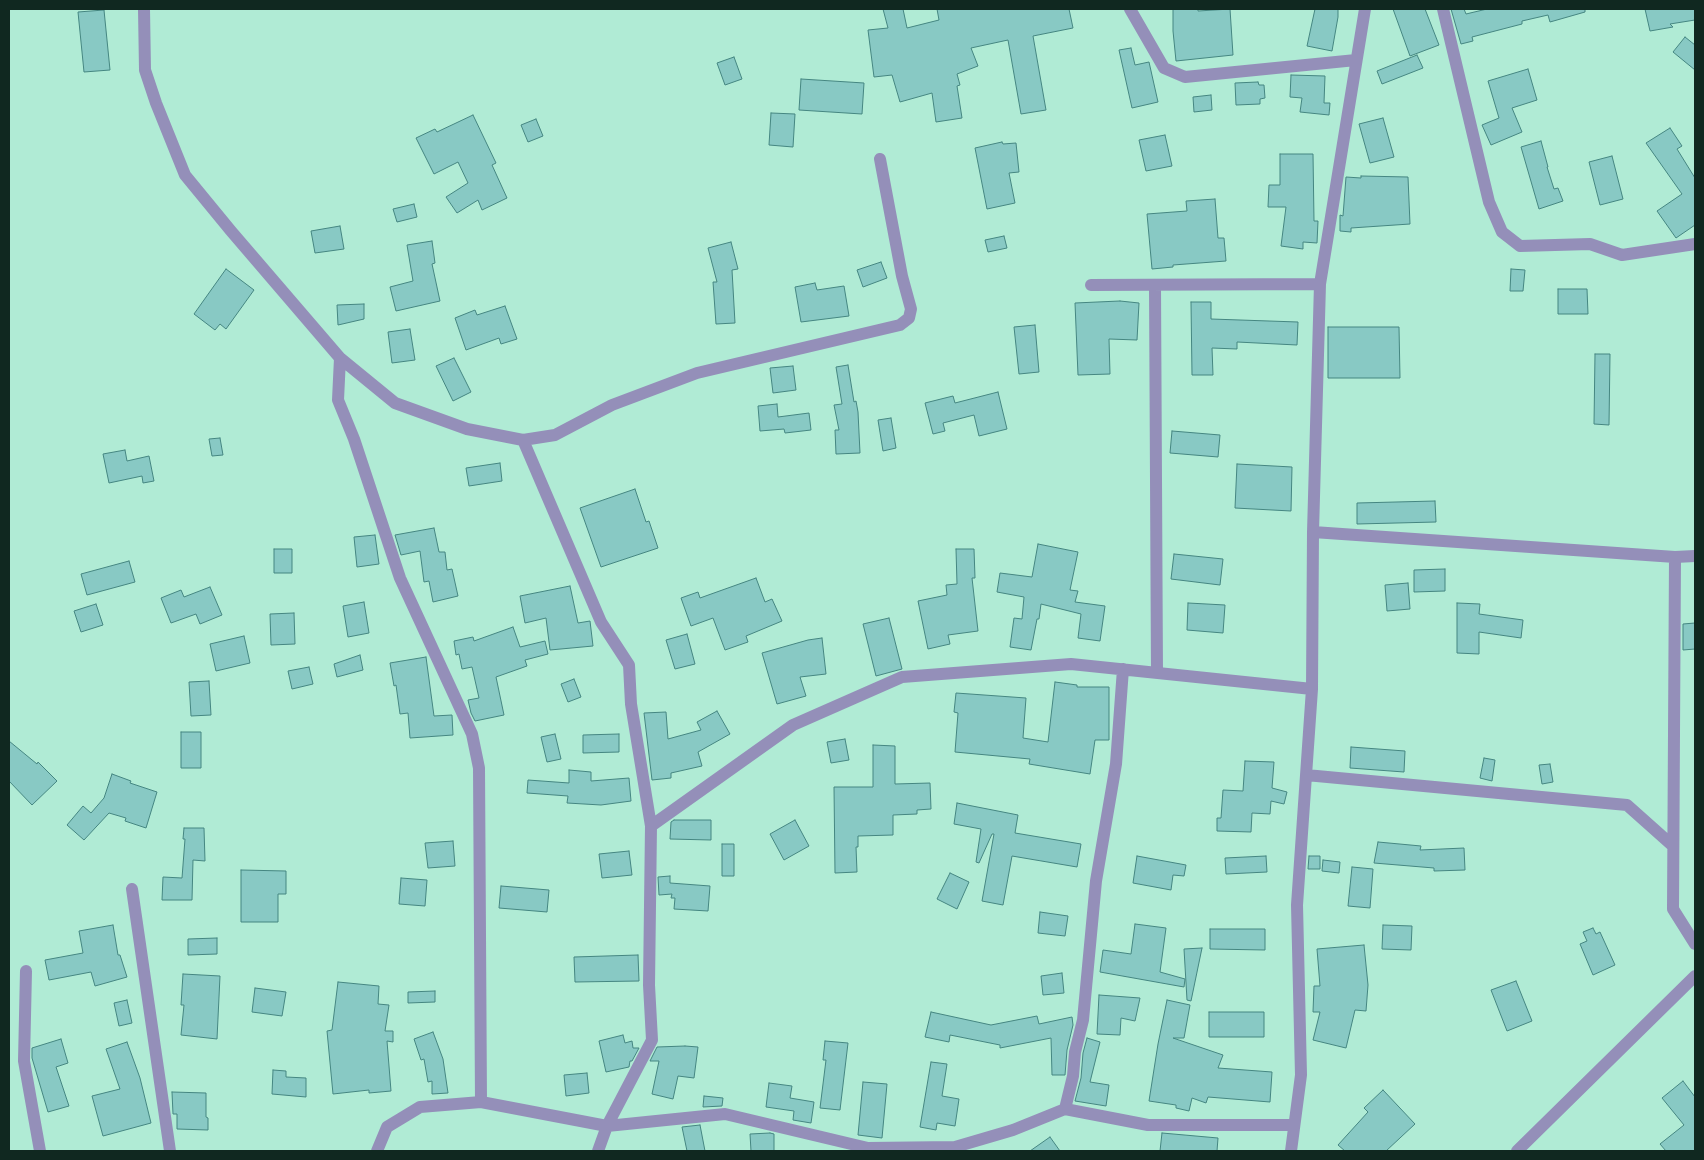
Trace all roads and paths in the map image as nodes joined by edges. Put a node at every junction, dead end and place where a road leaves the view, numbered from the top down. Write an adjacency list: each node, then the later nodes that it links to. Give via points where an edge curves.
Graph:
1 (144, 9): 11 (street, via 146,70 186,175)
2 (1130, 9): 5 (street, via 1164,68 1185,77)
3 (1365, 9): 5 (street)
4 (1443, 9): 7 (street, via 1489,202 1502,232 1520,246 1590,244 1622,255)
5 (1356, 60): 8 (street)
6 (880, 159): 12 (street, via 911,310 909,318 900,325 697,373 612,405 555,435)
7 (1695, 244)
8 (1320, 284): 10 (street); 13 (street)
9 (1092, 285): 10 (street)
10 (1155, 286): 17 (street)
11 (340, 358): 12 (street, via 395,403 467,429); 26 (street, via 338,400 400,578 472,734 479,768)
12 (523, 440): 20 (street, via 601,622 629,665 631,704)
13 (1313, 532): 15 (street); 18 (street)
14 (1695, 556): 15 (street)
15 (1675, 557): 21 (street)
16 (1123, 669): 17 (street); 20 (street, via 1071,664 902,676 793,725); 27 (street, via 1116,764 1096,881 1083,1020)
17 (1157, 673): 18 (street)
18 (1312, 690): 19 (street)
19 (1306, 775): 21 (street, via 1627,805); 28 (street, via 1297,905 1300,1075)
20 (651, 826): 29 (street, via 649,985 652,1040)
21 (1673, 846): 23 (street, via 1673,909)
22 (132, 889): 31 (street)
23 (1695, 944)
24 (26, 971): 30 (street, via 24,1061)
25 (1695, 976): 35 (street)
26 (481, 1102): 29 (street); 32 (street, via 420,1107 387,1127)
27 (1065, 1109): 28 (street, via 1148,1125); 29 (street, via 1013,1130 955,1147 868,1148 725,1114)
28 (1294, 1125): 34 (street)
29 (608, 1126): 33 (street)
30 (40, 1151)
31 (170, 1151)
32 (377, 1151)
33 (598, 1151)
34 (1291, 1151)
35 (1517, 1151)

